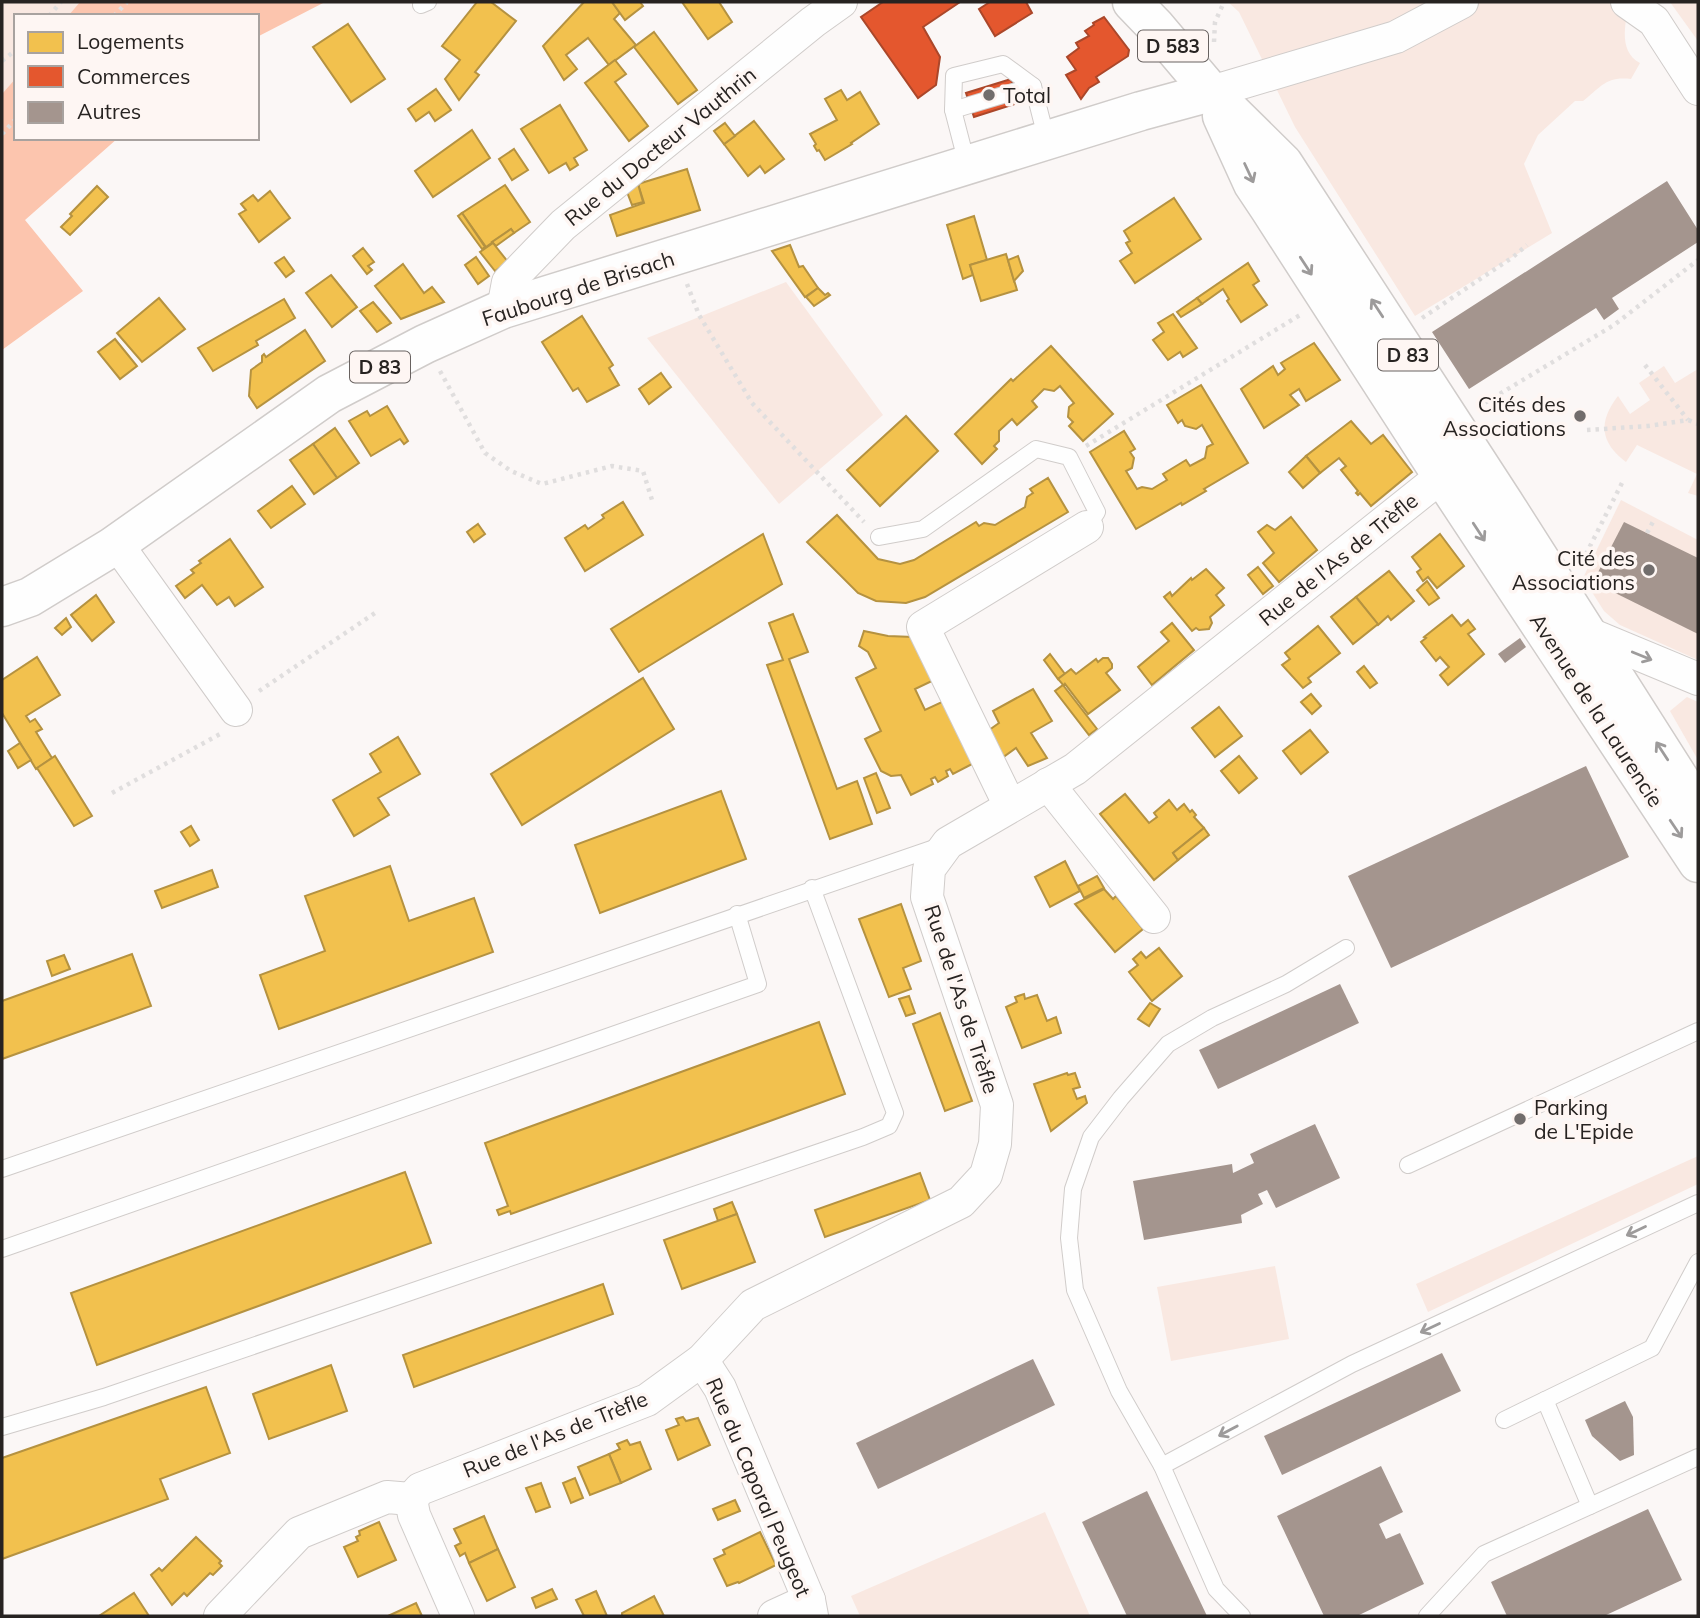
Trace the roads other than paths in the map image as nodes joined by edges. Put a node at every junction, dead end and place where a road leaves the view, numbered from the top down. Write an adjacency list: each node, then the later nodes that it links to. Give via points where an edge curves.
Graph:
1 (841, 2): 11 (street, Rue du Docteur Vauthrin, via 563,225 508,282)
2 (1132, 2): 7 (main road, Avenue de la Laurencie / D 583)
3 (1462, 2): 7 (street, via 1396,37)
4 (1627, 2): 6 (street, via 1654,21)
5 (1033, 86): 8 (lane); 8 (lane, via 1003,64 954,76); 9 (lane)
6 (1698, 89)
7 (1211, 92): 9 (main road, Faubourg de Brisach / D 83); 12 (main road, Avenue de la Laurencie / D 83, one-way to 12, via 1253,184); 13 (main road, Avenue de la Laurencie / D 83, one-way to 7, via 1283,163)
8 (953, 110): 10 (lane)
9 (1047, 141): 10 (main road, Faubourg de Brisach / D 83)
10 (967, 164): 11 (main road, Faubourg de Brisach / D 83)
11 (503, 309): 16 (main road, Faubourg de Brisach / D 83, via 329,394)
12 (1442, 476): 13 (street, via 1465,478); 17 (main road, Avenue de la Laurencie / D 83, one-way to 17); 22 (street, Rue de l'As de Trèfle, via 1074,769)
13 (1504, 503): 19 (main road, Avenue de la Laurencie / D 83)
14 (1087, 527): 15 (lane, via 1097,512 1069,457 1036,449 923,529); 23 (street, via 923,627)
15 (879, 537)
16 (117, 544): 18 (main road, Faubourg de Brisach / D 83, via 30,597); 21 (street)
17 (1516, 588): 19 (street, via 1550,603 1563,622); 26 (main road, Avenue de la Laurencie / D 83, one-way to 26)
18 (2, 607)
19 (1586, 633): 20 (street, one-way to 20); 24 (main road, Avenue de la Laurencie / D 83, one-way to 19)
20 (1698, 679)
21 (236, 710)
22 (1048, 784): 23 (street, Rue de l'As de Trèfle); 29 (street)
23 (1010, 806): 25 (street, Rue de l'As de Trèfle)
24 (1698, 808)
25 (948, 843): 27 (lane); 37 (street, Rue de l'As de Trèfle, via 929,869 927,897 997,1105 995,1144 986,1175 961,1202 752,1305)
26 (1698, 863)
27 (812, 888): 28 (lane); 40 (lane, via 895,1114 889,1126 104,1397)
28 (737, 914): 33 (lane); 35 (lane, via 758,984)
29 (1154, 917)
30 (1346, 948): 42 (lane, via 1168,1044 1091,1137 1073,1189 1069,1238 1075,1290 1119,1391)
31 (1698, 1031): 32 (lane)
32 (1408, 1165)
33 (2, 1169)
34 (1698, 1203): 42 (lane, one-way to 42, via 1352,1364)
35 (2, 1249)
36 (1698, 1262): 38 (lane, via 1652,1348)
37 (702, 1360): 43 (street, Rue de l'As de Trèfle, via 647,1400 419,1489); 45 (street, Rue du Caporal Peugeot, via 720,1388)
38 (1545, 1400): 39 (lane); 44 (lane)
39 (1504, 1420)
40 (2, 1427)
41 (1698, 1457): 44 (lane)
42 (1162, 1466): 49 (lane, via 1216,1589)
43 (411, 1499): 46 (street, via 387,1497 299,1533); 47 (street)
44 (1590, 1506): 50 (lane, via 1484,1554)
45 (811, 1608): 48 (street)
46 (220, 1616)
47 (458, 1616)
48 (774, 1616)
49 (1242, 1616)
50 (1427, 1616)

